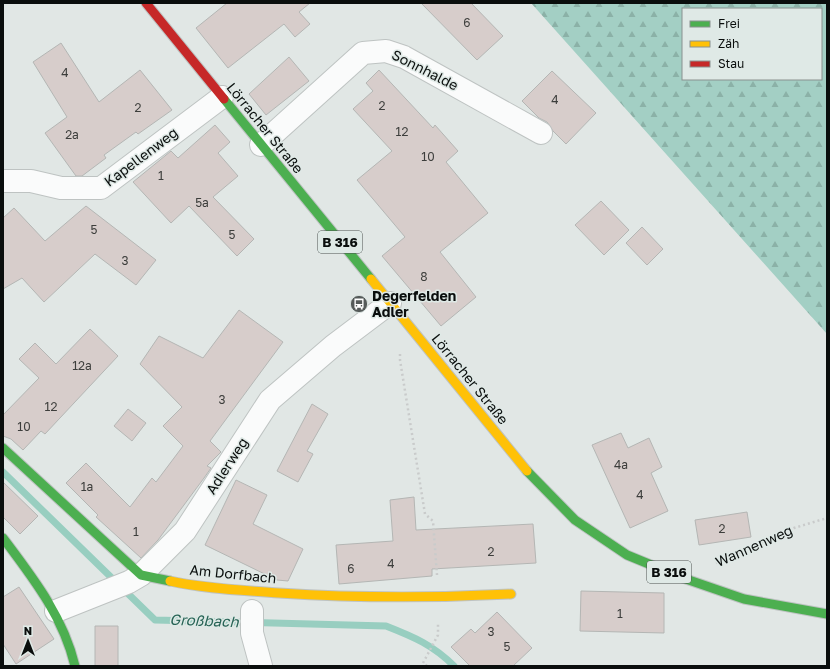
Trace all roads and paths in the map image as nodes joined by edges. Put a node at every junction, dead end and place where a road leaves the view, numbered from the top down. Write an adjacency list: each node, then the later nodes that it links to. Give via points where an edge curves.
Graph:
1 (155, 6): 2 (main road, Lörracher Straße / B 316)
2 (222, 97): 4 (main road, Lörracher Straße / B 316); 5 (street, Kapellenweg, via 101,188 61,188 31,180)
3 (542, 133): 4 (street, Sonnhalde, via 404,57 386,51 363,53)
4 (261, 145): 6 (main road, Lörracher Straße / B 316)
5 (3, 181)
6 (390, 303): 7 (main road, Lörracher Straße / B 316); 11 (street, Adlerweg, via 333,346 270,400 185,531)
7 (404, 321): 12 (main road, Lörracher Straße / B 316, via 535,481 575,520 627,555); 14 (path, via 400,360 425,514 433,521)
8 (3, 448): 11 (main road)
9 (827, 518): 12 (path, Wannenweg, via 794,528)
10 (3, 538): 15 (main road)
11 (135, 578): 14 (main road, Am Dorfbach, via 326,596); 15 (street, Adlerweg)
12 (683, 578): 17 (main road, Lörracher Straße / B 316, via 744,599)
13 (511, 594): 14 (main road, Am Dorfbach)
14 (439, 598)
15 (56, 611): 19 (main road, via 71,647)
16 (252, 611): 20 (street, via 252,633)
17 (827, 614)
18 (438, 635): 21 (path, via 423,663)
19 (75, 666)
20 (261, 666)
21 (426, 666)

